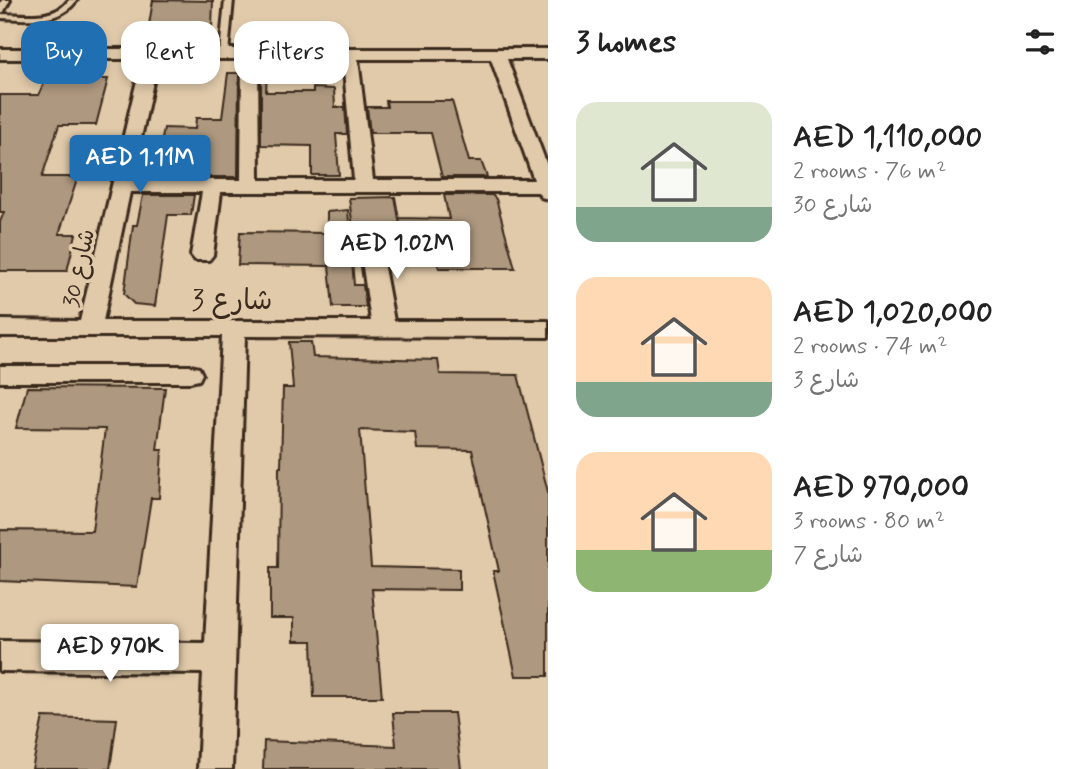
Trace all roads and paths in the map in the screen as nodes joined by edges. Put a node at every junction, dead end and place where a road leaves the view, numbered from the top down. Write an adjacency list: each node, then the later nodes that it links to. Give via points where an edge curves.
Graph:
1 (6, 0): 4 (lane)
2 (73, 0): 4 (lane, via 60,13)
3 (229, 0): 7 (lane)
4 (0, 13)
5 (121, 53): 10 (street)
6 (220, 53): 7 (street)
7 (224, 53): 8 (street)
8 (234, 53)
9 (349, 53): 11 (street); 18 (street)
10 (0, 54)
11 (497, 54): 12 (street); 19 (street)
12 (548, 54)
13 (144, 84): 15 (street, شارع 30)
14 (250, 84): 17 (street)
15 (121, 186): 16 (street); 23 (street, شارع 30)
16 (212, 186): 17 (street); 21 (street)
17 (250, 186): 18 (street)
18 (364, 186): 19 (street)
19 (547, 189)
20 (369, 240): 25 (street)
21 (202, 255)
22 (0, 328): 23 (street, شارع 3)
23 (90, 328): 24 (street, شارع 3)
24 (234, 328): 25 (street, شارع 3); 30 (street)
25 (384, 329): 26 (street, شارع 3)
26 (548, 329)
27 (0, 374): 28 (street)
28 (190, 374)
29 (0, 656): 30 (street)
30 (221, 658): 31 (street)
31 (215, 769)

